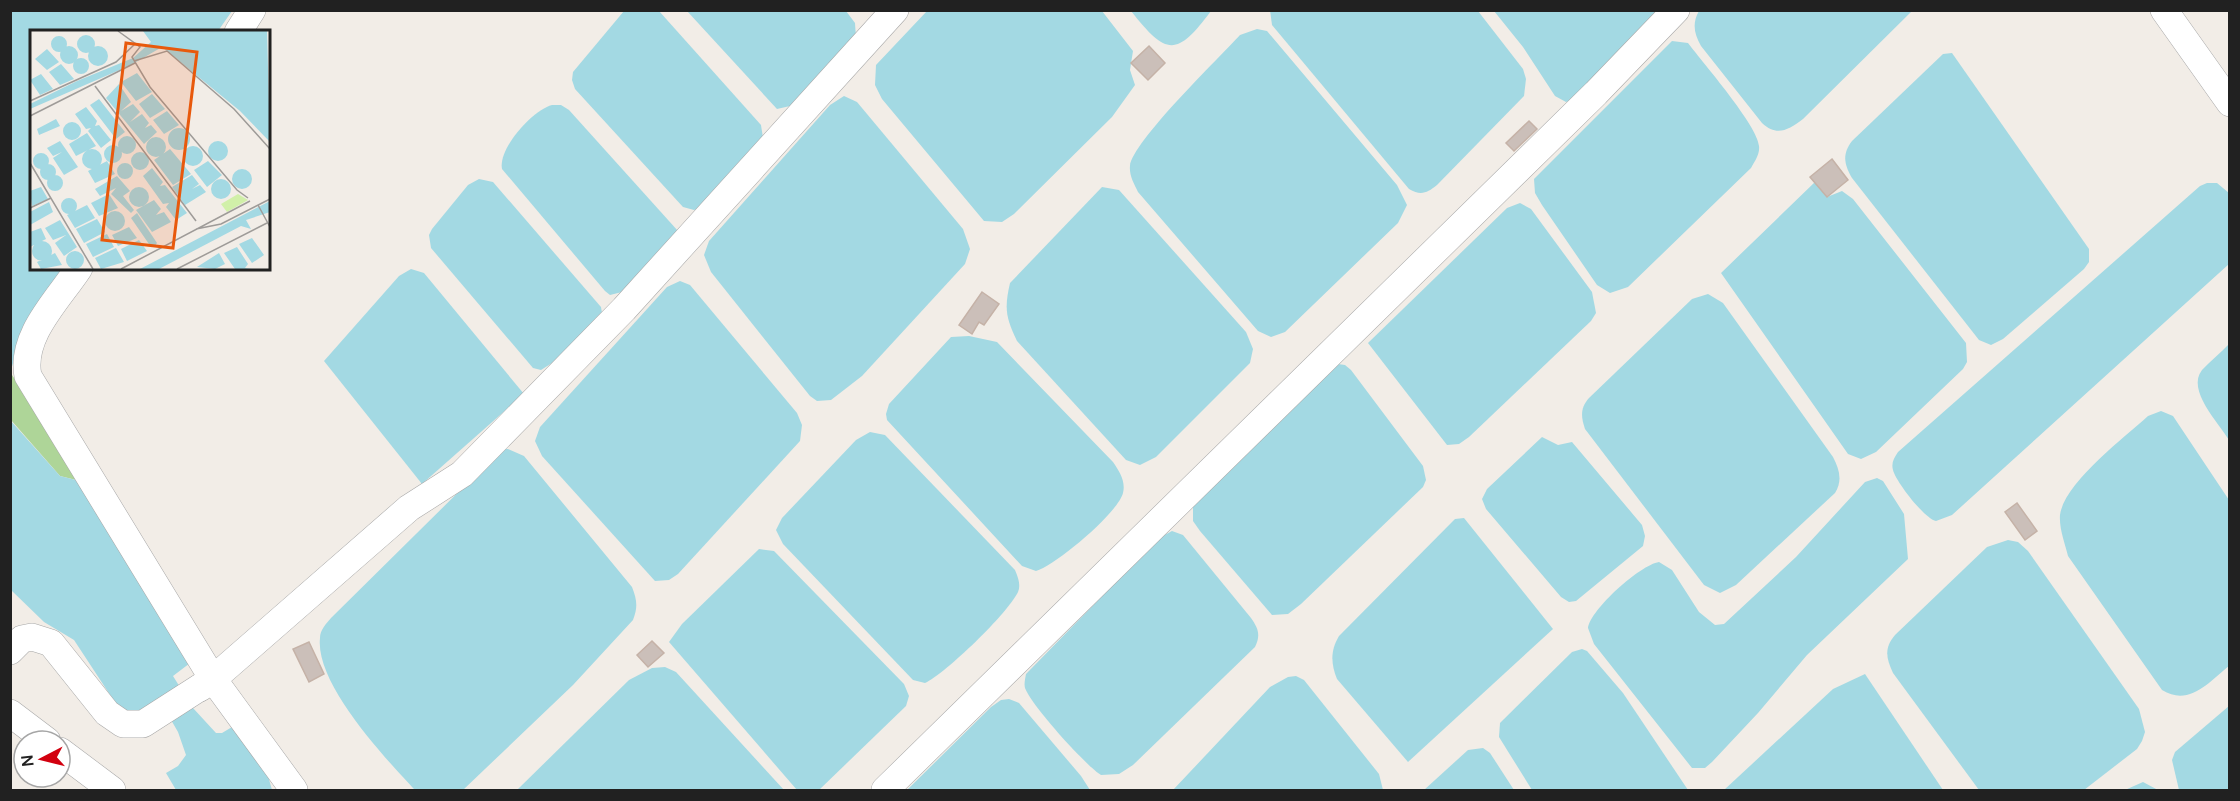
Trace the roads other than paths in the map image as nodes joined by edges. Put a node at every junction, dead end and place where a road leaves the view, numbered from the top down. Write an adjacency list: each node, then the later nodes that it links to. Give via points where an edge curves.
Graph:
1 (252, 10): 5 (street)
2 (896, 10): 9 (street, via 624,309 462,474 409,508)
3 (1676, 10): 15 (street)
4 (2164, 10): 6 (street)
5 (239, 30)
6 (2229, 103)
7 (78, 270): 9 (street, via 31,339 25,363 28,376)
8 (10, 651): 9 (street, via 22,639 32,637 51,643 114,720 123,724 143,724)
9 (204, 685): 14 (street)
10 (10, 713): 11 (street)
11 (31, 729)
12 (72, 760): 13 (street)
13 (112, 790)
14 (294, 790)
15 (885, 790)

